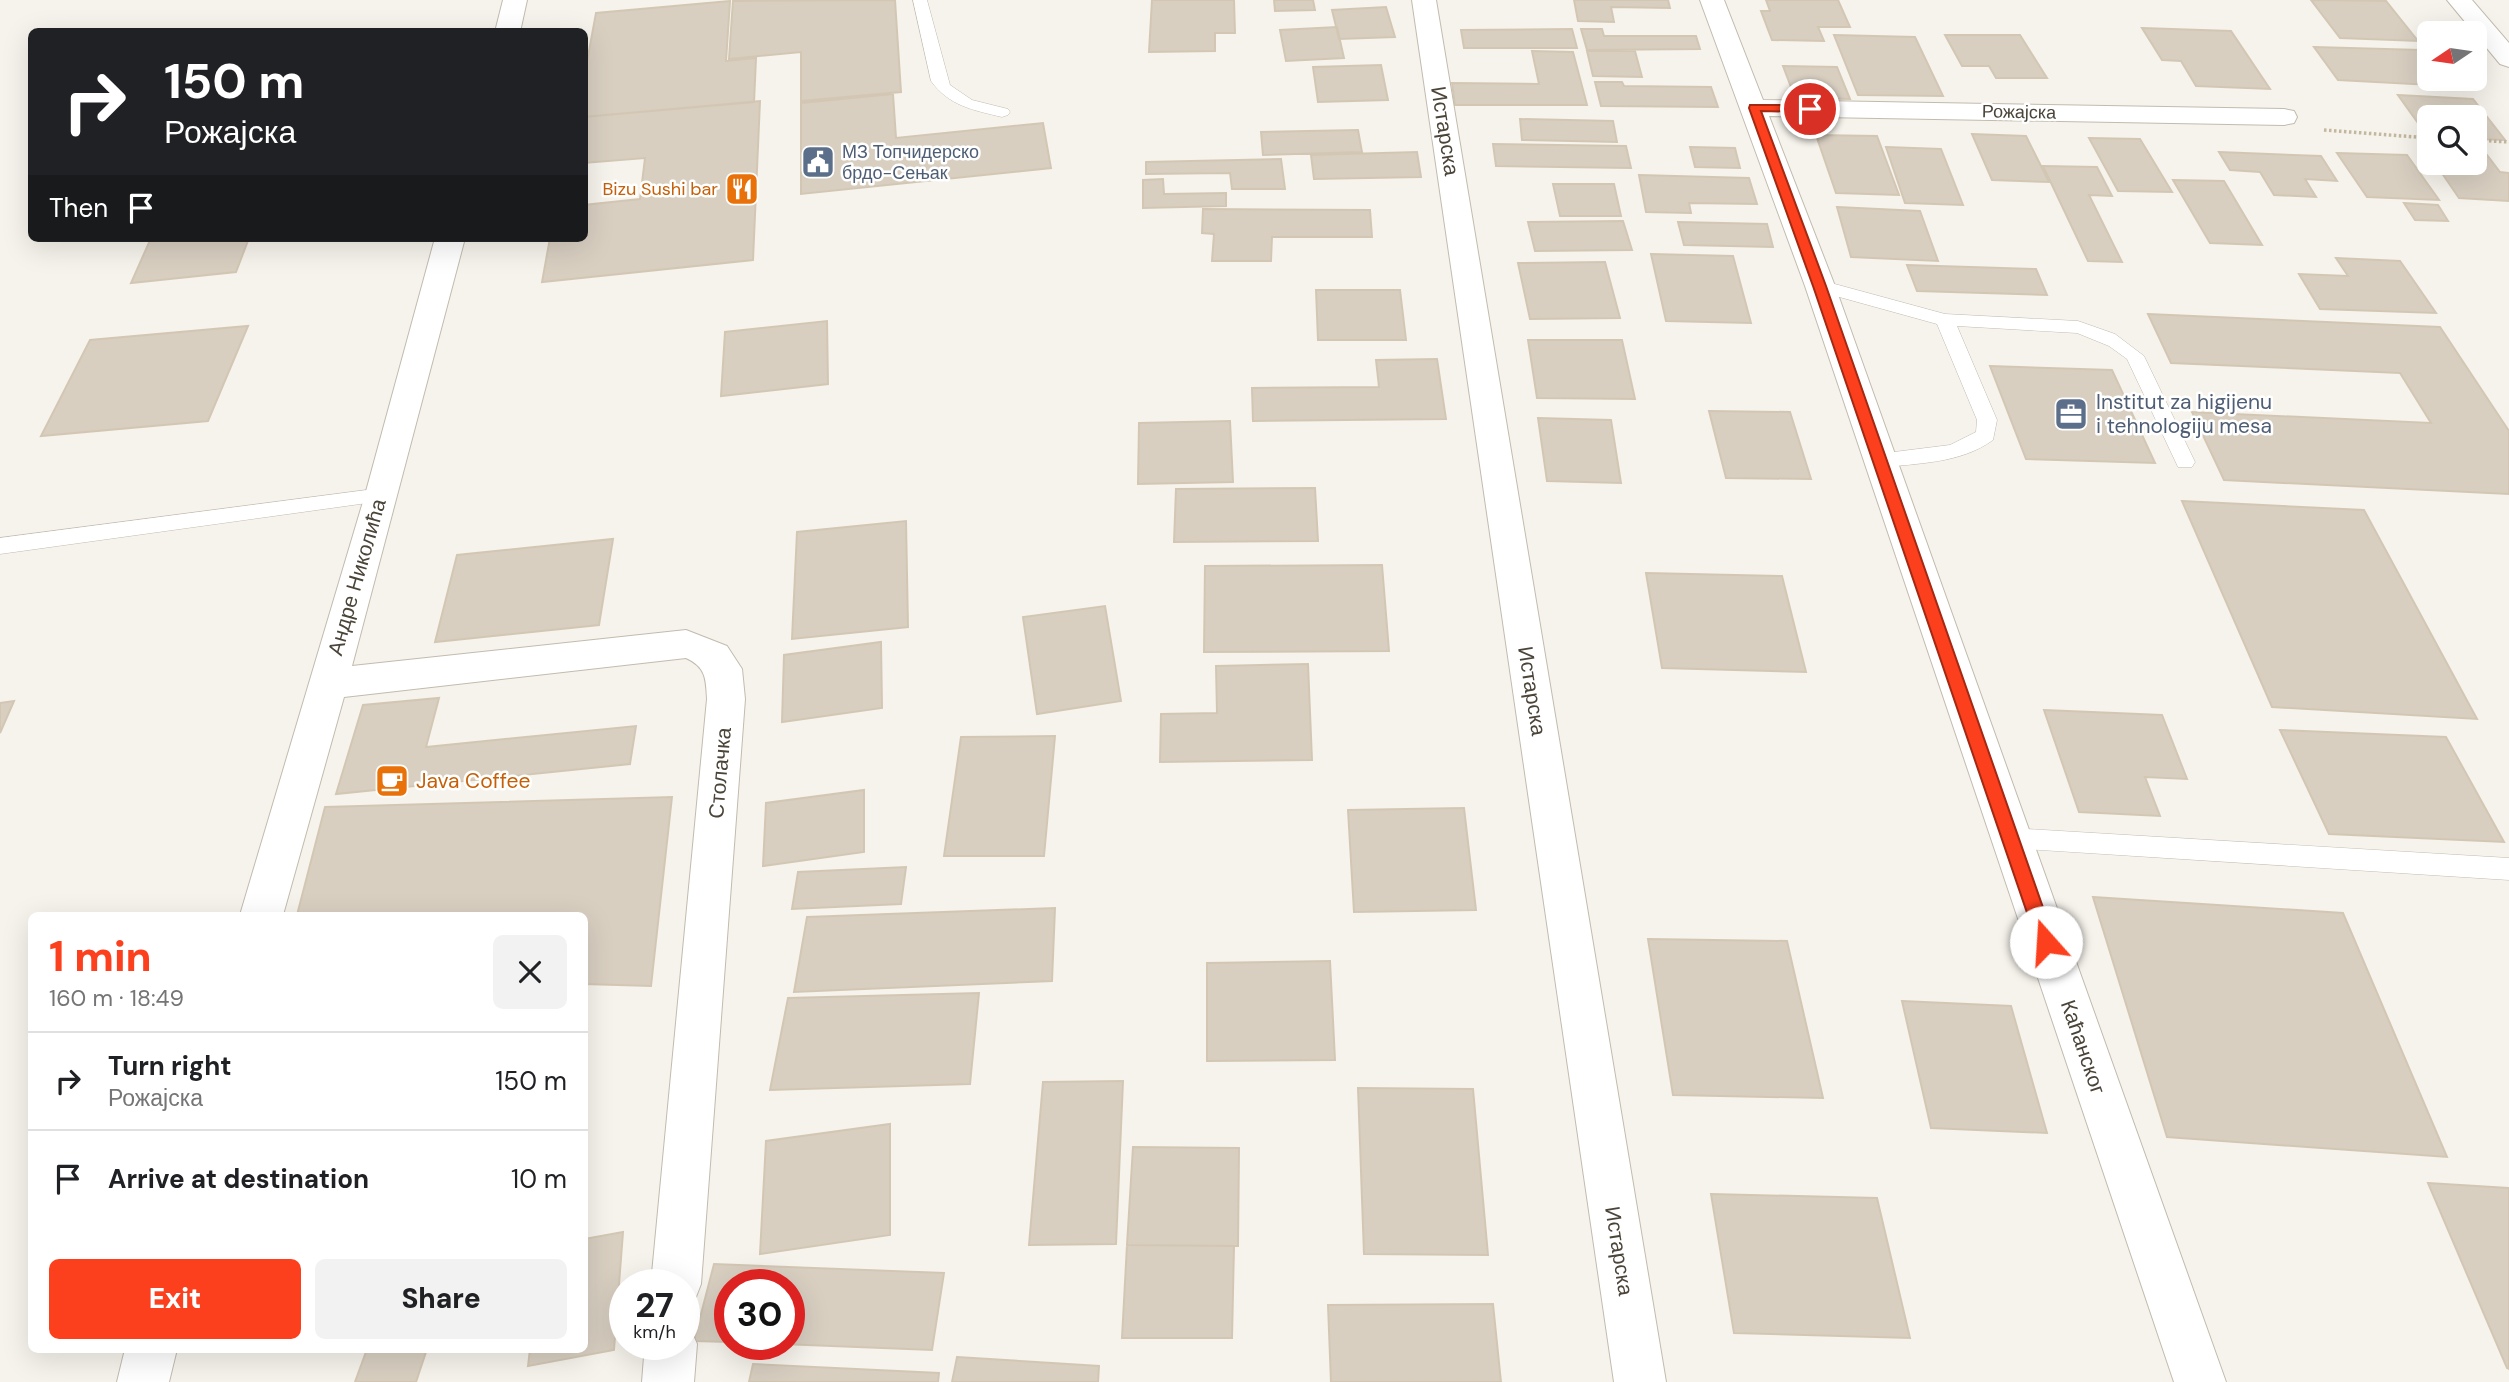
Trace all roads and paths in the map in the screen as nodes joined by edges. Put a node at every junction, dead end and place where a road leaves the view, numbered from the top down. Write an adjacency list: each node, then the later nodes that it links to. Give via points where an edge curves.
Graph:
1 (515, 0): 6 (street)
2 (920, 0): 9 (lane, via 945,91 967,104)
3 (1424, 0): 30 (street, Истарска)
4 (1712, 0): 8 (street, Каћанског)
5 (2459, 0): 7 (street)
6 (508, 28)
7 (2509, 59)
8 (1754, 108): 10 (street, Рожајска); 15 (street, Каћанског)
9 (1002, 112)
10 (2284, 117): 11 (path, via 2311,129)
11 (2417, 137)
12 (2487, 141): 13 (path)
13 (2509, 142)
14 (449, 242): 19 (street, Андре Николића)
15 (1820, 286): 16 (lane); 17 (street, Каћанског)
16 (1945, 320): 17 (lane, via 1987,420 1986,435 1957,450); 18 (lane, via 2078,327 2122,345 2135,356)
17 (1878, 461): 22 (street, Каћанског)
18 (2185, 461)
19 (382, 495): 20 (lane); 21 (street, Андре Николића)
20 (0, 546)
21 (326, 684): 24 (street, Андре Николића); 25 (street, Столачка, via 686,644 705,649 722,665 726,699)
22 (2010, 838): 23 (lane); 31 (street, Каћанског)
23 (2509, 869)
24 (262, 912)
25 (677, 1269)
26 (150, 1353): 28 (street)
27 (670, 1360): 29 (street)
28 (143, 1382)
29 (668, 1382)
30 (1640, 1382)
31 (2200, 1382)

